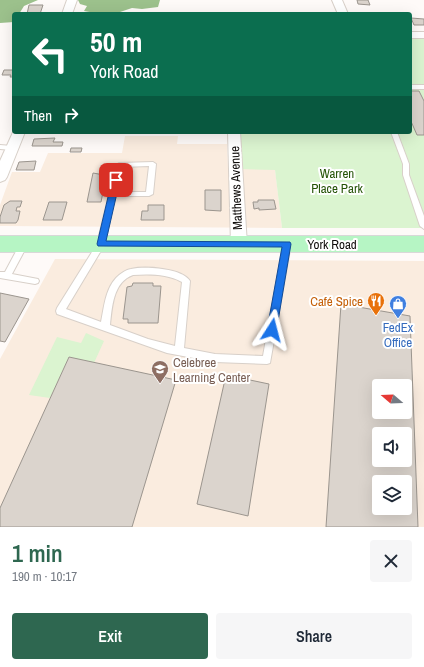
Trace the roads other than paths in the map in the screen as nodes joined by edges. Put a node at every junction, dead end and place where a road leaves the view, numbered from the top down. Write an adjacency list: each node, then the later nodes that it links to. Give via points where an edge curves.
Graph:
1 (72, 0): 3 (street)
2 (337, 0): 4 (street)
3 (68, 12)
4 (342, 12)
5 (412, 35): 6 (street)
6 (424, 35)
7 (412, 87): 8 (lane)
8 (424, 87)
9 (17, 134): 12 (street)
10 (234, 134): 19 (street, Matthews Avenue)
11 (395, 134): 15 (lane)
12 (6, 147): 13 (street)
13 (0, 177)
14 (113, 194): 14 (lane, via 120,165 153,164 149,194); 18 (lane)
15 (424, 226)
16 (0, 244): 17 (main road, York Road)
17 (24, 244): 18 (main road, York Road); 22 (lane)
18 (101, 244): 19 (main road, York Road); 24 (lane, via 60,311)
19 (239, 244): 20 (main road, York Road)
20 (287, 244): 21 (main road, York Road); 25 (lane, via 267,360 215,358)
21 (424, 244)
22 (4, 276): 23 (lane)
23 (35, 281)
24 (105, 328): 25 (lane, via 148,344); 25 (lane, via 113,289 123,276 130,272 156,272 178,276 186,281)
25 (179, 351)

